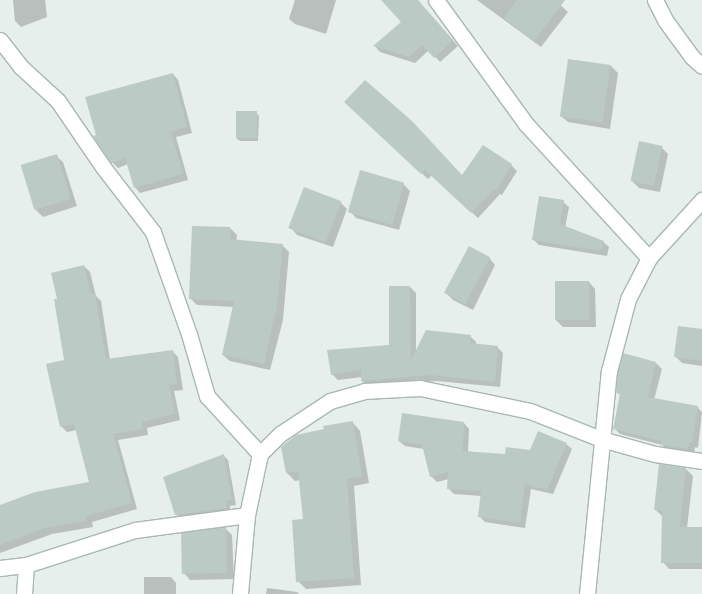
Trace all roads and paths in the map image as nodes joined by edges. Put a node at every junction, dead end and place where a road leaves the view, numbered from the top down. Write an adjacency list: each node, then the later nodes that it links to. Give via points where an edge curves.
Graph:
1 (436, 0): 6 (street, via 526,124)
2 (655, 0): 4 (street, via 670,27)
3 (0, 40): 8 (street, via 21,67 58,101 153,232 207,396)
4 (702, 66)
5 (702, 200): 6 (street)
6 (649, 258): 7 (street, via 628,299 619,330 609,371)
7 (601, 439): 8 (street, via 521,409 420,388 388,388 330,401 280,434); 9 (street, via 655,454); 15 (street)
8 (260, 454): 10 (street)
9 (702, 461)
10 (246, 515): 11 (street, via 135,530); 14 (street)
11 (26, 565): 12 (street); 13 (street)
12 (0, 568)
13 (24, 594)
14 (240, 594)
15 (587, 594)

